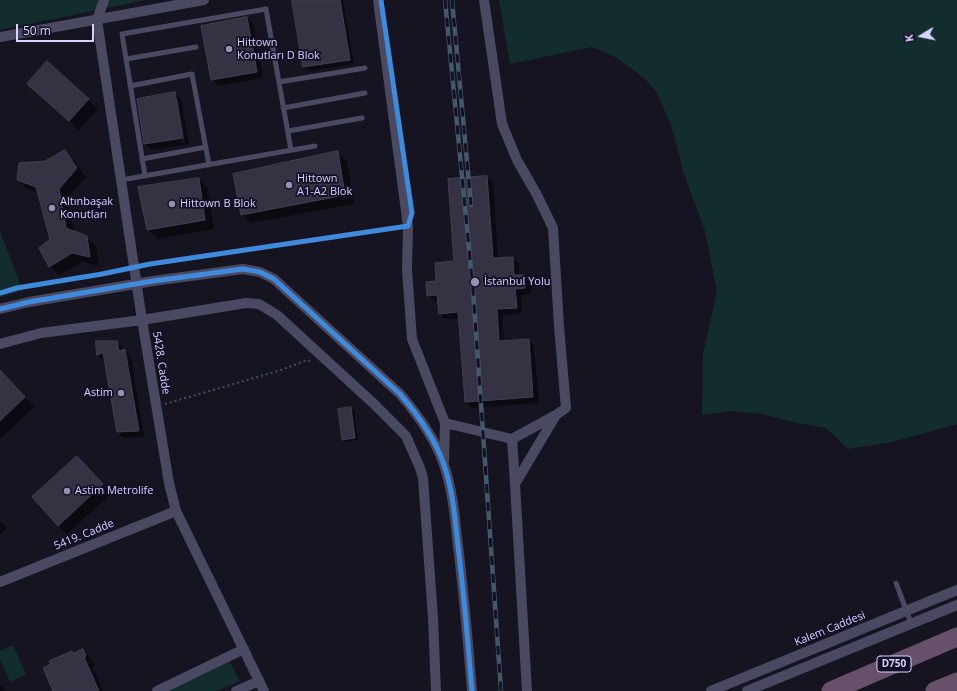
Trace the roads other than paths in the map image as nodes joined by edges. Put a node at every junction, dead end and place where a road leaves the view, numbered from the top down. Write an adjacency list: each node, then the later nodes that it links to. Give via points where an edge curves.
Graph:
1 (104, 0): 5 (street)
2 (204, 0): 5 (street)
3 (378, 0): 28 (street, via 408,226 407,270 412,339)
4 (484, 0): 27 (street, via 502,124 517,160 553,228 566,408)
5 (97, 20): 6 (street); 22 (street, 5428. Cadde)
6 (0, 37)
7 (196, 47): 8 (lane)
8 (126, 59): 10 (lane, via 122,34 266,9); 11 (lane)
9 (365, 68): 10 (lane)
10 (279, 82): 13 (lane)
11 (130, 86): 17 (lane, via 192,74); 19 (lane)
12 (365, 93): 13 (lane)
13 (283, 108): 15 (lane)
14 (362, 118): 15 (lane)
15 (288, 131): 18 (lane)
16 (315, 146): 18 (lane)
17 (206, 147): 19 (lane); 20 (lane)
18 (291, 150): 20 (lane)
19 (142, 159): 21 (lane)
20 (209, 165): 21 (lane)
21 (145, 176): 22 (lane)
22 (121, 180): 23 (street, 5428. Cadde)
23 (136, 284): 24 (street); 25 (street, 5428. Cadde); 30 (street, via 243,269 254,270 274,279 400,394 425,426)
24 (0, 309)
25 (142, 320): 26 (street, via 41,333); 32 (street, 5428. Cadde); 46 (street, via 246,302 259,304 277,315 406,436 423,478)
26 (0, 344)
27 (556, 416): 29 (street); 31 (street)
28 (445, 423): 29 (street); 30 (street)
29 (512, 439): 31 (street)
30 (444, 465): 47 (street, via 453,501 462,573)
31 (515, 484): 48 (street)
32 (176, 511): 33 (street, 5419. Cadde); 40 (street, 5428. Cadde)
33 (0, 582)
34 (896, 583): 37 (lane)
35 (957, 590): 37 (street, Kalem Caddesi)
36 (957, 605): 38 (street)
37 (907, 611): 38 (lane); 49 (street, Kalem Caddesi)
38 (911, 624): 50 (street)
39 (957, 637): 51 (highway, D750)
40 (244, 649): 41 (street, 5428. Cadde); 43 (street)
41 (259, 681): 44 (street); 45 (street, 5428. Cadde)
42 (957, 682): 52 (highway)
43 (157, 691)
44 (236, 691)
45 (264, 691)
46 (436, 691)
47 (472, 691)
48 (527, 691)
49 (711, 691)
50 (747, 691)
51 (831, 691)
52 (935, 691)

